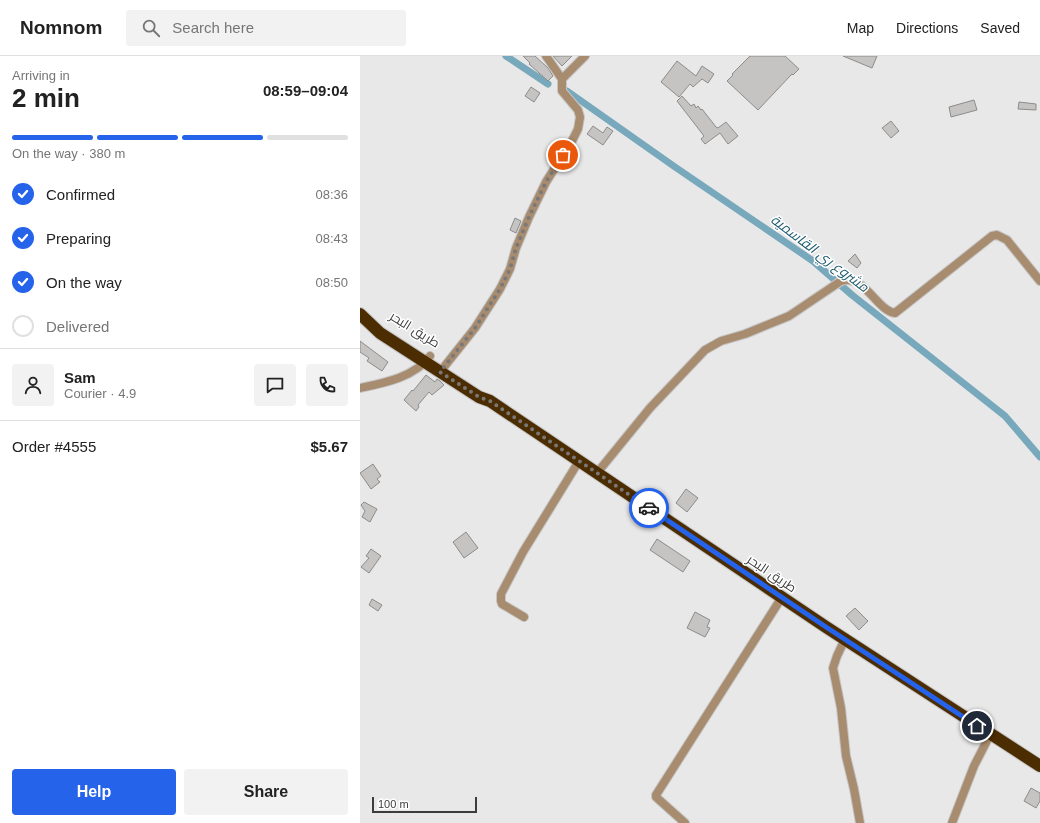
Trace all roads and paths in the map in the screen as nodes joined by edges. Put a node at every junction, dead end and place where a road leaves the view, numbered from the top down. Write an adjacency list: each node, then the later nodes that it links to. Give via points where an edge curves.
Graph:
1 (546, 56): 3 (street)
2 (585, 56): 3 (street)
3 (562, 79): 7 (street, via 562,91 578,110 580,117 574,139 546,182 500,289 475,328)
4 (1040, 280): 10 (street, via 1007,240 997,235 992,236 895,313 888,311 866,289 847,279 789,316 721,341 706,350 650,408)
5 (360, 314): 6 (highway, طريق البحر, via 384,326)
6 (428, 359): 7 (highway, طريق البحر); 8 (street, via 404,376)
7 (442, 368): 9 (highway, طريق البحر, via 483,390 490,401)
8 (360, 388)
9 (579, 461): 10 (highway, طريق البحر); 12 (street, via 523,552 501,594 502,604)
10 (597, 473): 11 (highway, طريق البحر)
11 (782, 597): 13 (highway, طريق البحر); 16 (street, via 656,794 660,801)
12 (524, 617)
13 (845, 639): 14 (highway, طريق البحر); 17 (street, via 834,668 846,756)
14 (990, 735): 15 (highway, طريق البحر); 18 (street, via 974,766)
15 (1040, 766)
16 (685, 823)
17 (860, 823)
18 (952, 823)

